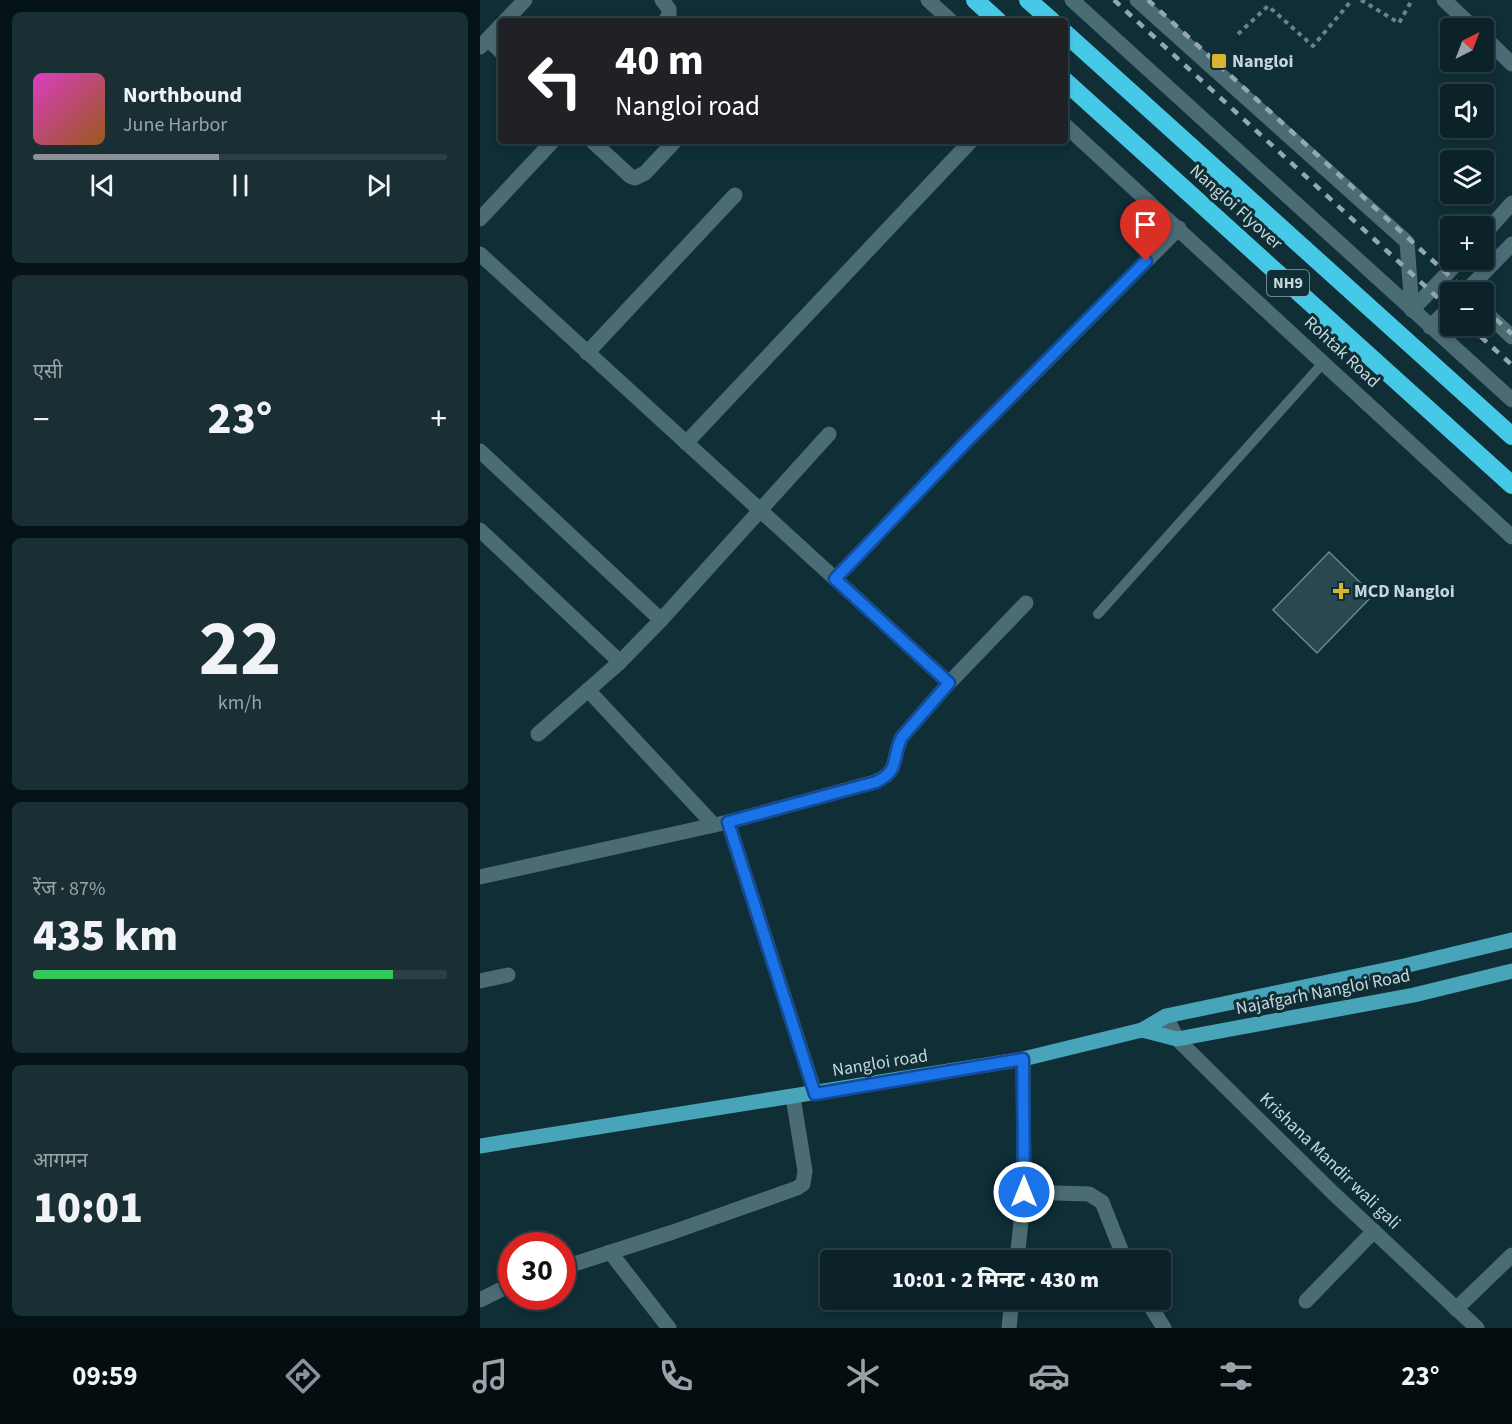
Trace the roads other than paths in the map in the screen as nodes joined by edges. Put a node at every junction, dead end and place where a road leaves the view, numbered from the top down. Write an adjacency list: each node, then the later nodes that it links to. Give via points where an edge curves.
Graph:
1 (525, 0): 9 (street)
2 (662, 0): 10 (street, via 669,9)
3 (928, 0): 11 (street)
4 (975, 0): 12 (highway)
5 (1028, 0): 13 (highway)
6 (1072, 0): 36 (street)
7 (1137, 0): 36 (street, via 1407,242)
8 (1444, 0): 14 (street)
9 (508, 18)
10 (667, 18)
11 (948, 18)
12 (995, 18)
13 (1049, 18)
14 (1463, 18)
15 (498, 28): 17 (street)
16 (1068, 36): 45 (highway, Nangloi Flyover / NH9)
17 (484, 43): 19 (street)
18 (1494, 47): 20 (street)
19 (498, 50)
20 (1512, 64)
21 (1068, 84): 48 (highway, Nangloi Flyover / NH9)
22 (1068, 128): 31 (street, Rohtak Road)
23 (550, 144): 29 (street)
24 (595, 144): 25 (street, via 635,178 645,173)
25 (672, 144)
26 (968, 144): 46 (street)
27 (735, 195): 41 (street)
28 (1512, 203): 30 (street)
29 (480, 219)
30 (1494, 223)
31 (1179, 228): 42 (street, Rohtak Road); 52 (street)
32 (1512, 244): 35 (street)
33 (480, 255): 41 (street)
34 (1450, 270): 36 (street)
35 (1475, 282)
36 (1412, 310): 39 (street)
37 (1440, 318): 39 (street)
38 (1494, 320): 40 (street)
39 (1431, 327): 43 (street)
40 (1512, 337)
41 (587, 353): 46 (street)
42 (1324, 362): 51 (street, Rohtak Road); 54 (lane)
43 (1512, 400)
44 (828, 434): 49 (street)
45 (1512, 436)
46 (686, 443): 49 (street)
47 (480, 451): 55 (street)
48 (1512, 484)
49 (760, 511): 52 (street); 55 (street)
50 (480, 530): 56 (street)
51 (1512, 537)
52 (835, 579): 57 (street)
53 (1026, 603): 57 (street)
54 (1098, 614)
55 (661, 620): 56 (street)
56 (620, 662): 58 (street)
57 (949, 683): 60 (street, via 902,737 895,765 886,777)
58 (588, 690): 59 (street); 60 (street)
59 (538, 734)
60 (721, 824): 61 (street); 70 (street)
61 (480, 877)
62 (1512, 940): 66 (main road)
63 (1512, 971): 68 (main road, Najafgarh Nangloi Road, via 1414,995)
64 (508, 975): 65 (street)
65 (480, 981)
66 (1166, 1016): 67 (main road); 68 (street, Krishana Mandir wali gali)
67 (1142, 1030): 68 (main road, Najafgarh Nangloi Road); 69 (main road, Nangloi road)
68 (1177, 1039): 74 (street, Krishana Mandir wali gali)
69 (1023, 1059): 70 (main road, Nangloi road); 73 (street)
70 (815, 1094): 71 (main road, Nangloi road)
71 (793, 1097): 72 (main road, Nangloi road); 77 (street, via 805,1171 803,1184)
72 (480, 1146)
73 (1024, 1192): 75 (street); 76 (street, via 1095,1196 1106,1209)
74 (1374, 1231): 82 (street); 83 (street, Krishana Mandir wali gali)
75 (1018, 1250)
76 (1120, 1250)
77 (610, 1252): 79 (street); 86 (street)
78 (1512, 1255): 83 (street)
79 (576, 1263)
80 (498, 1291): 81 (street)
81 (480, 1300)
82 (1306, 1301)
83 (1456, 1309): 89 (street, Krishana Mandir wali gali)
84 (1011, 1310): 87 (street)
85 (1153, 1310): 88 (street)
86 (669, 1328)
87 (1009, 1328)
88 (1164, 1328)
89 (1477, 1328)

